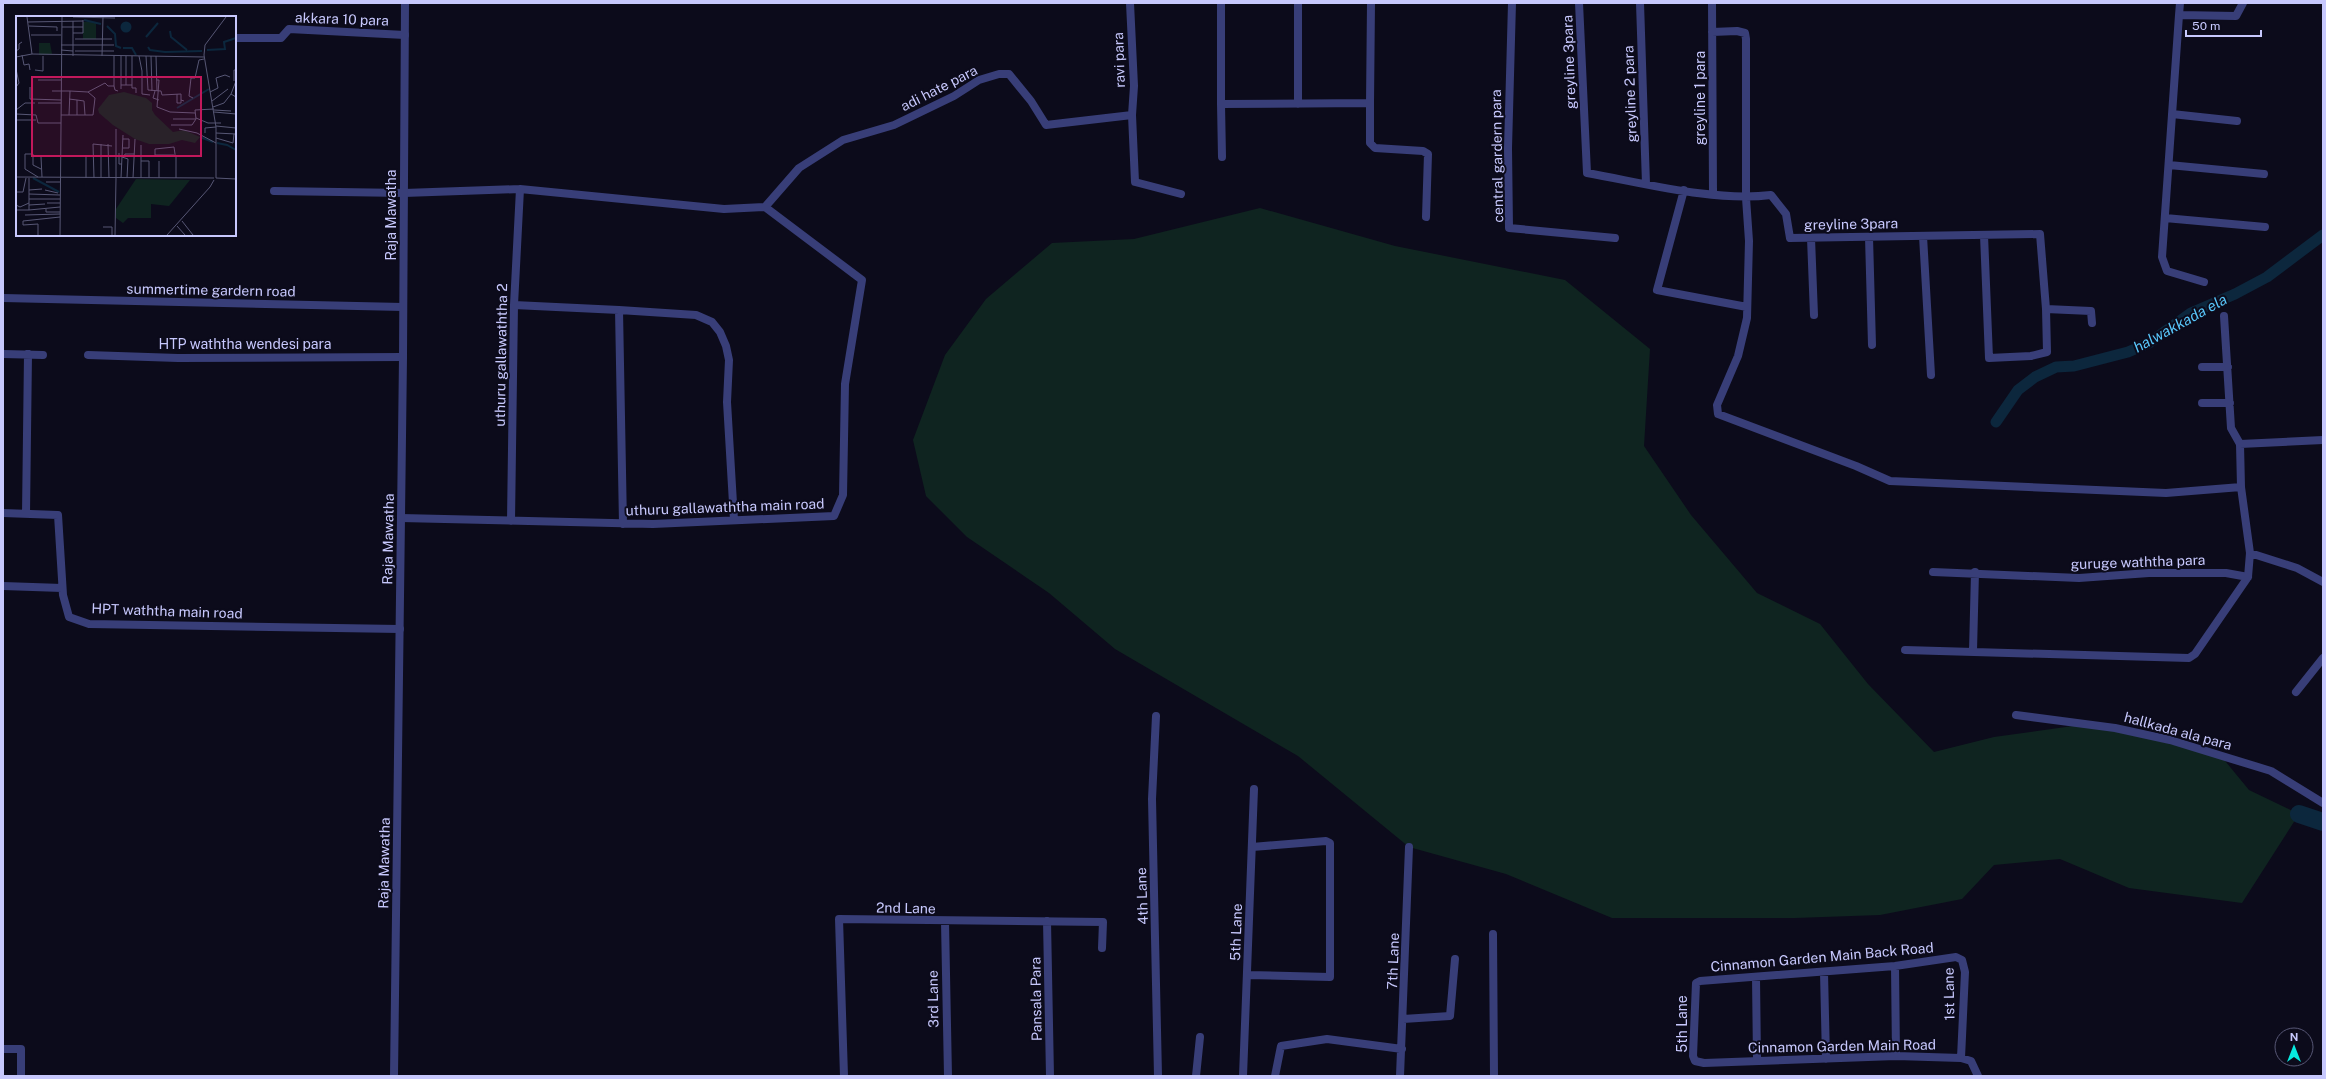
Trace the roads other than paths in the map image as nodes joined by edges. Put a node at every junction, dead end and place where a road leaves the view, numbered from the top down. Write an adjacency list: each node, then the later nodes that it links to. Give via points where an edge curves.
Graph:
1 (405, 3): 14 (street, Raja Mawatha)
2 (1130, 3): 20 (street, ravi para, via 1134,86)
3 (1221, 3): 17 (street)
4 (1298, 3): 18 (street)
5 (1371, 3): 16 (street)
6 (1512, 3): 40 (street, central gardern para, via 1508,140 1509,228)
7 (1580, 3): 25 (street, greyline 3para, via 1587,173)
8 (1640, 3): 25 (street, greyline 2 para)
9 (1712, 3): 13 (street, greyline 1 para)
10 (2180, 3): 12 (street)
11 (2243, 3): 12 (street, via 2236,16)
12 (2179, 15): 19 (street)
13 (1712, 32): 31 (street, greyline 1 para); 32 (street, via 1737,31 1745,34)
14 (405, 35): 15 (street, akkara 10 para, via 289,29 281,38); 29 (street, Raja Mawatha)
15 (236, 38)
16 (1370, 103): 18 (street); 34 (street, via 1370,143 1375,148 1423,151 1428,154)
17 (1221, 104): 18 (street); 22 (street)
18 (1298, 104)
19 (2172, 114): 21 (street); 23 (street)
20 (1132, 116): 30 (street, via 1135,182); 33 (street, adi hate para, via 1046,125 1009,74 999,74 979,80 954,96 894,125 842,140 799,168)
21 (2237, 121)
22 (1222, 157)
23 (2168, 166): 24 (street); 35 (street)
24 (2264, 174)
25 (1646, 184): 27 (street, greyline 3para)
26 (520, 190): 29 (street); 33 (street, via 724,209); 44 (street, uthuru gallawaththa 2)
27 (1684, 190): 31 (street, greyline 3para); 46 (street, via 1657,290)
28 (274, 191): 29 (street)
29 (404, 193): 45 (street, Raja Mawatha)
30 (1181, 194)
31 (1714, 194): 32 (street, greyline 3para)
32 (1746, 198): 41 (street, greyline 3para, via 1771,195 1786,214 1790,238); 46 (street, via 1749,241)
33 (765, 207): 69 (street, uthuru gallawaththa main road, via 862,280 845,384 842,495 834,516)
34 (1426, 217)
35 (2164, 218): 36 (street); 42 (street, via 2162,257 2166,271)
36 (2265, 227)
37 (1984, 234): 39 (street, greyline 3para); 47 (street, greyline 3para, via 2040,234); 47 (street, via 1989,358 2032,356 2047,352)
38 (1869, 236): 39 (street, greyline 3para); 41 (street, greyline 3para); 52 (street)
39 (1923, 236): 60 (street)
40 (1615, 238)
41 (1811, 238): 49 (street)
42 (2204, 282)
43 (3, 298): 45 (street, summertime gardern road)
44 (514, 304): 48 (street); 70 (street, uthuru gallawaththa 2)
45 (403, 307): 57 (street, Raja Mawatha)
46 (1747, 307): 65 (street, via 1738,356 1717,405 1718,414 1890,481 2166,493)
47 (2046, 309): 51 (street, via 2091,311)
48 (619, 310): 69 (street, via 696,314 712,322 720,332 729,360 727,402); 71 (street)
49 (1814, 315)
50 (2224, 316): 59 (street)
51 (2092, 323)
52 (1872, 344)
53 (3, 354): 54 (street)
54 (28, 354): 55 (street); 67 (street)
55 (43, 355)
56 (88, 355): 57 (street, HTP waththa wendesi para, via 178,358)
57 (403, 357): 68 (street, Raja Mawatha)
58 (2202, 367): 59 (street)
59 (2228, 367): 62 (street)
60 (1931, 374)
61 (2202, 403): 62 (street)
62 (2230, 403): 64 (street, via 2231,428)
63 (2323, 440): 64 (street)
64 (2240, 444): 65 (street)
65 (2241, 487): 72 (street)
66 (3, 513): 67 (street, HPT waththa main road)
67 (26, 514): 78 (street, HPT waththa main road, via 58,514)
68 (401, 518): 70 (street, uthuru gallawaththa main road); 79 (street, Raja Mawatha)
69 (734, 520): 71 (street, uthuru gallawaththa main road)
70 (511, 521): 71 (street, uthuru gallawaththa main road)
71 (623, 524)
72 (2250, 553): 75 (street); 76 (street, via 2297,568)
73 (1933, 572): 74 (street, guruge waththa para)
74 (1975, 572): 75 (street, guruge waththa para, via 2079,578 2148,572 2226,573); 81 (street)
75 (2248, 577): 81 (street, via 2195,654 2189,658 2034,655)
76 (2323, 582)
77 (3, 586): 78 (street)
78 (62, 588): 79 (street, HPT waththa main road, via 69,617 89,624)
79 (400, 629): 111 (street, Raja Mawatha)
80 (1905, 650): 81 (street)
81 (1973, 651)
82 (2323, 658): 83 (street)
83 (2296, 692)
84 (2016, 715): 87 (street, hallkada ala para, via 2115,728 2170,740 2271,770)
85 (1156, 716): 115 (street, 4th Lane, via 1152,799)
86 (1254, 789): 88 (street, 5th Lane)
87 (2323, 803)
88 (1252, 847): 98 (street, 5th Lane); 98 (street, via 1330,842 1330,977)
89 (1409, 847): 101 (street, 7th Lane)
90 (1047, 921): 91 (street, 2nd Lane); 93 (street, 2nd Lane, via 1103,922); 114 (street, Pansala Para)
91 (945, 922): 112 (street, 2nd Lane, via 839,919); 113 (street, 3rd Lane)
92 (1493, 934): 120 (street)
93 (1102, 948)
94 (1956, 957): 96 (street, Cinnamon Garden Main Back Road); 106 (street, 1st Lane, via 1962,960 1965,972)
95 (1455, 959): 101 (street, via 1450,1016)
96 (1895, 966): 97 (street, Cinnamon Garden Main Back Road); 105 (street)
97 (1824, 972): 99 (street, Cinnamon Garden Main Back Road); 107 (street)
98 (1247, 975): 117 (street, 5th Lane)
99 (1756, 977): 100 (street, Cinnamon Garden Main Back Road, via 1700,981); 108 (street)
100 (1694, 987): 109 (street, 5th Lane)
101 (1404, 1019): 104 (street, 7th Lane)
102 (1200, 1037): 116 (street)
103 (3, 1049): 110 (street, via 21,1049)
104 (1402, 1049): 118 (street, via 1327,1039 1281,1046); 119 (street, 7th Lane)
105 (1896, 1056): 106 (street, Cinnamon Garden Main Road); 107 (street, Cinnamon Garden Main Road)
106 (1961, 1058): 121 (street, via 1971,1061)
107 (1826, 1059): 108 (street, Cinnamon Garden Main Road)
108 (1757, 1060): 109 (street, Cinnamon Garden Main Road, via 1704,1063)
109 (1695, 1061)
110 (21, 1076)
111 (394, 1076)
112 (844, 1076)
113 (948, 1076)
114 (1050, 1076)
115 (1158, 1076)
116 (1196, 1076)
117 (1243, 1076)
118 (1275, 1076)
119 (1400, 1076)
120 (1494, 1076)
121 (1978, 1076)

